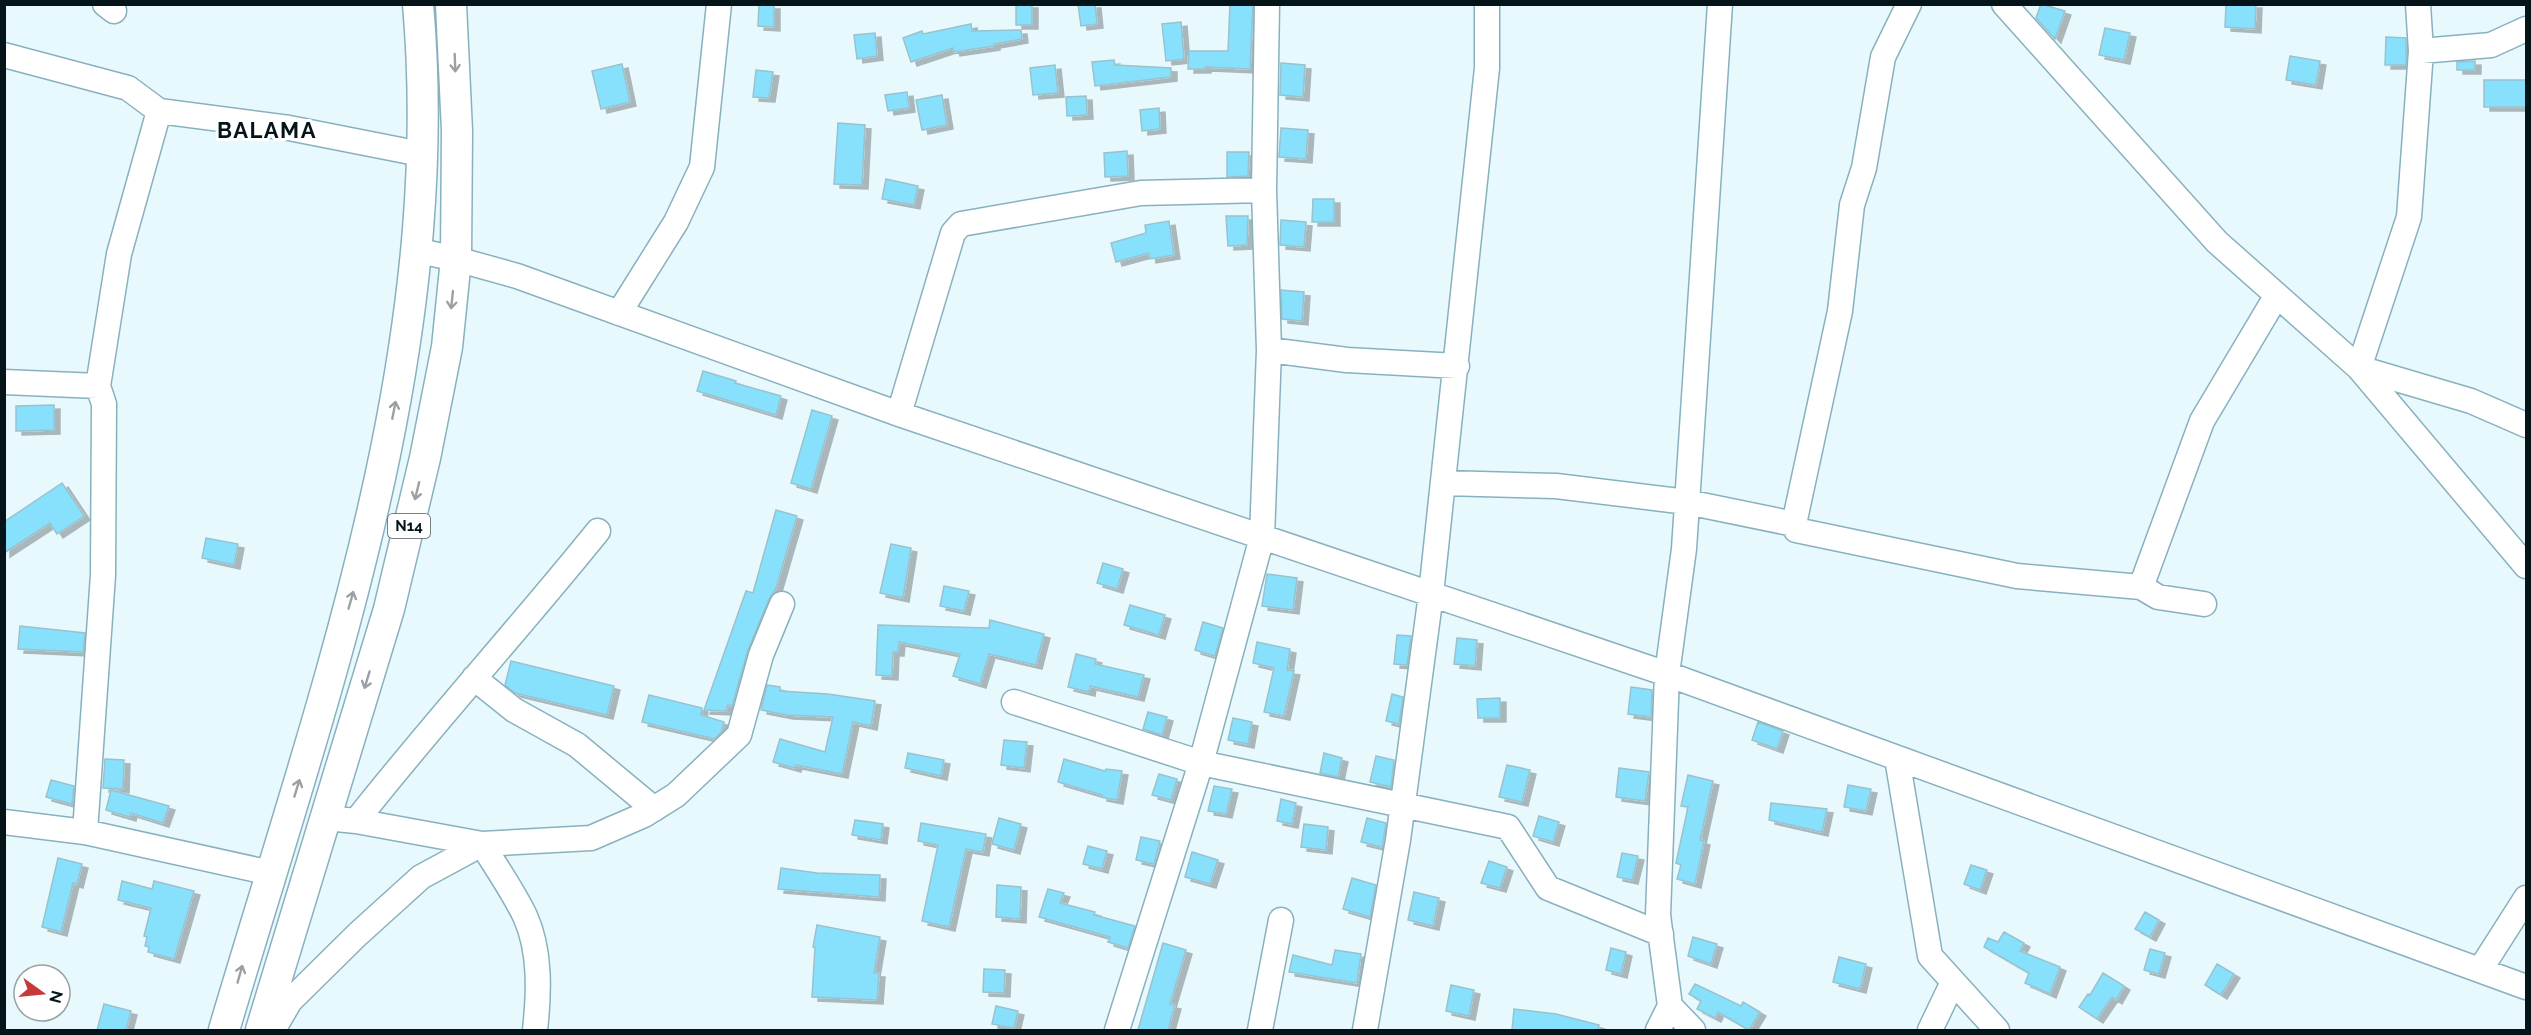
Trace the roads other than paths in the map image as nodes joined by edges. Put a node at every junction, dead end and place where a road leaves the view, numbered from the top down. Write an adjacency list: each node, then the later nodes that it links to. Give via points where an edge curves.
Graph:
1 (418, 4): 14 (main road, N14, via 422,46)
2 (451, 4): 17 (main road, N14, one-way to 17, via 457,131)
3 (719, 4): 19 (street, via 702,167 676,222)
4 (1267, 4): 15 (street)
5 (1487, 4): 21 (street, via 1487,68)
6 (1720, 4): 28 (street)
7 (1909, 4): 29 (street, via 1883,57 1864,168 1852,205 1840,311)
8 (2004, 4): 18 (street, via 2217,242)
9 (2418, 4): 11 (street)
10 (2526, 29): 11 (street, via 2491,45)
11 (2421, 51): 22 (street, via 2409,217)
12 (4, 55): 13 (street, via 128,88)
13 (159, 111): 14 (street, via 289,128); 24 (street, via 119,254)
14 (421, 154): 16 (main road, N14)
15 (1264, 190): 20 (street); 25 (street, via 1142,194 961,224 953,233)
16 (415, 250): 17 (street); 49 (main road, N14, one-way to 16, via 381,482 398,391)
17 (456, 259): 19 (street); 44 (main road, N14, one-way to 44, via 447,347 425,458 388,609)
18 (2277, 295): 22 (street); 33 (street, via 2202,421)
19 (620, 313): 25 (street)
20 (1269, 350): 21 (street, via 1347,360); 31 (street)
21 (1457, 366): 27 (street)
22 (2359, 368): 26 (street, via 2471,401); 32 (street)
23 (4, 382): 24 (street)
24 (98, 386): 47 (street, via 104,404 103,575)
25 (899, 414): 31 (street)
26 (2526, 425)
27 (1443, 483): 28 (street, via 1556,486); 34 (street)
28 (1687, 502): 29 (street); 37 (street)
29 (1794, 524): 33 (street, via 1796,530 2017,576)
30 (598, 531): 38 (street)
31 (1262, 537): 34 (street); 41 (street)
32 (2526, 566)
33 (2141, 587): 36 (street, via 2158,597)
34 (1431, 594): 37 (street); 42 (street)
35 (782, 604): 43 (street, via 760,655 739,735 676,795)
36 (2204, 604)
37 (1667, 674): 40 (street); 52 (street, via 1658,915)
38 (474, 678): 43 (street, via 514,710 577,745); 45 (street)
39 (1014, 702): 41 (street)
40 (1898, 758): 53 (street); 54 (street, via 1930,956)
41 (1201, 764): 42 (street); 61 (street)
42 (1404, 806): 52 (street, via 1508,826 1548,888); 63 (street)
43 (654, 809): 48 (street, via 591,838)
44 (326, 818): 45 (street); 58 (main road, N14)
45 (357, 821): 48 (street)
46 (4, 822): 47 (street)
47 (85, 832): 49 (street)
48 (482, 843): 59 (street, via 421,877 357,934 291,1001); 60 (street, via 525,918 536,960)
49 (271, 873): 57 (main road, N14, one-way to 49)
50 (2526, 898): 53 (street)
51 (1281, 920): 62 (street)
52 (1661, 934): 56 (street)
53 (2480, 970): 55 (street)
54 (1953, 982): 66 (street); 67 (street)
55 (2526, 987)
56 (1670, 1006): 64 (street); 65 (street)
57 (224, 1030)
58 (261, 1030)
59 (273, 1030)
60 (535, 1030)
61 (1117, 1030)
62 (1260, 1030)
63 (1365, 1030)
64 (1658, 1030)
65 (1694, 1030)
66 (1930, 1030)
67 (1997, 1030)

